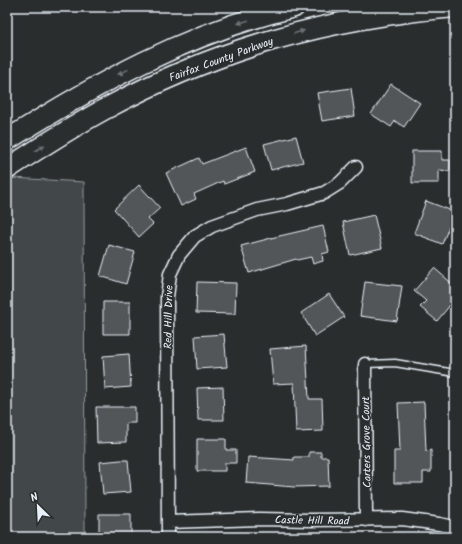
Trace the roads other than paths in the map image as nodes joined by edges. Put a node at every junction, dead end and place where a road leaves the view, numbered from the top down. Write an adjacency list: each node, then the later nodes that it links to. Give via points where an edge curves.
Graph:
1 (294, 7): 3 (highway, one-way to 3, via 236,24 164,52 94,87)
2 (455, 7): 5 (highway, Fairfax County Parkway, one-way to 2, via 105,109 214,58 278,37 332,24 389,14)
3 (7, 140)
4 (356, 167): 9 (street, Red Hill Drive, via 340,183 324,193 257,210 212,226 195,236 179,255 170,274 167,297)
5 (7, 169)
6 (365, 364): 7 (lane, via 395,363); 8 (street, Carters Grove Court)
7 (455, 373)
8 (366, 520): 9 (street, Castle Hill Road, via 259,519); 10 (street, Castle Hill Road, via 402,519)
9 (168, 522): 11 (street, Red Hill Drive)
10 (455, 527)
11 (168, 537)

